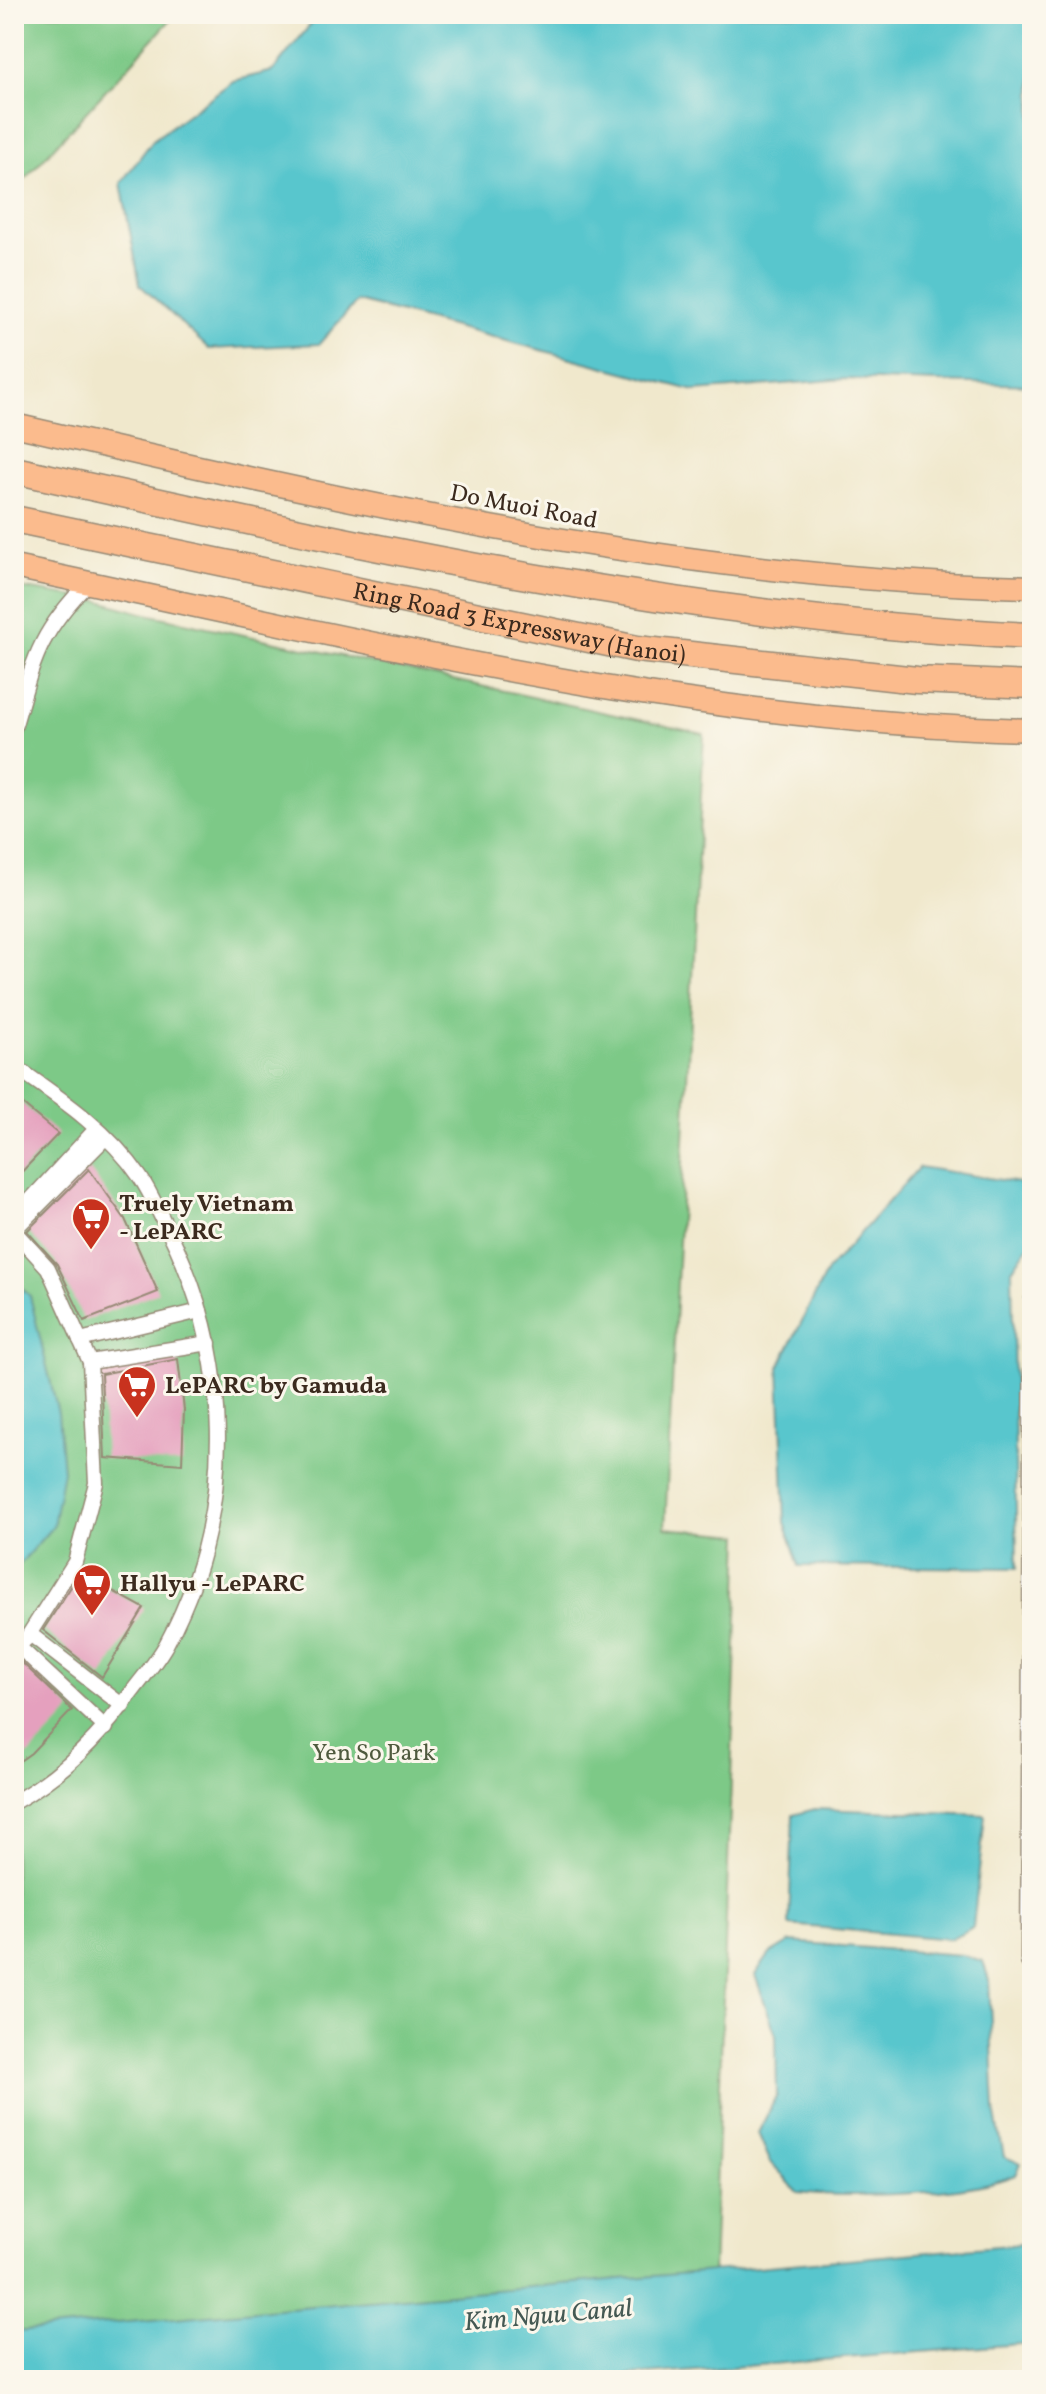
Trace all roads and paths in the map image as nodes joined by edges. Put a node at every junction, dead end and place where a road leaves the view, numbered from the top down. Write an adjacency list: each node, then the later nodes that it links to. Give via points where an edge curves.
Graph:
1 (14, 425): 6 (main road, Do Muoi Road, via 565,542 836,575)
2 (14, 470): 7 (highway, Ring Road 3 Expressway (Hanoi), via 405,553 644,597 921,631)
3 (14, 519): 8 (highway, Ring Road 3 Expressway (Hanoi), via 637,649 917,680)
4 (14, 567): 5 (main road)
5 (88, 583): 9 (street, via 55,617 38,646); 10 (main road, via 433,655 678,698)
6 (1032, 587)
7 (1032, 636)
8 (1032, 685)
9 (14, 728)
10 (1032, 730)
11 (14, 1066): 12 (street, via 80,1112)
12 (100, 1134): 13 (street); 14 (street); 16 (street, via 140,1177 188,1267)
13 (14, 1218)
14 (14, 1230): 17 (street, via 48,1268)
15 (1032, 1299): 20 (street)
16 (200, 1311): 17 (street); 18 (street)
17 (80, 1340): 19 (street)
18 (209, 1343): 19 (street); 25 (street, via 220,1449 209,1536 166,1645)
19 (90, 1362): 23 (street, via 96,1483 75,1562)
20 (1031, 1382): 21 (street)
21 (1030, 1494): 22 (street)
22 (1030, 1612): 27 (street)
23 (30, 1634): 24 (street); 25 (street)
24 (16, 1647): 26 (street)
25 (123, 1706): 26 (street)
26 (106, 1728): 28 (street, via 79,1756)
27 (1030, 1735): 29 (street)
28 (14, 1802)
29 (1030, 1855): 30 (street)
30 (1032, 1966)

